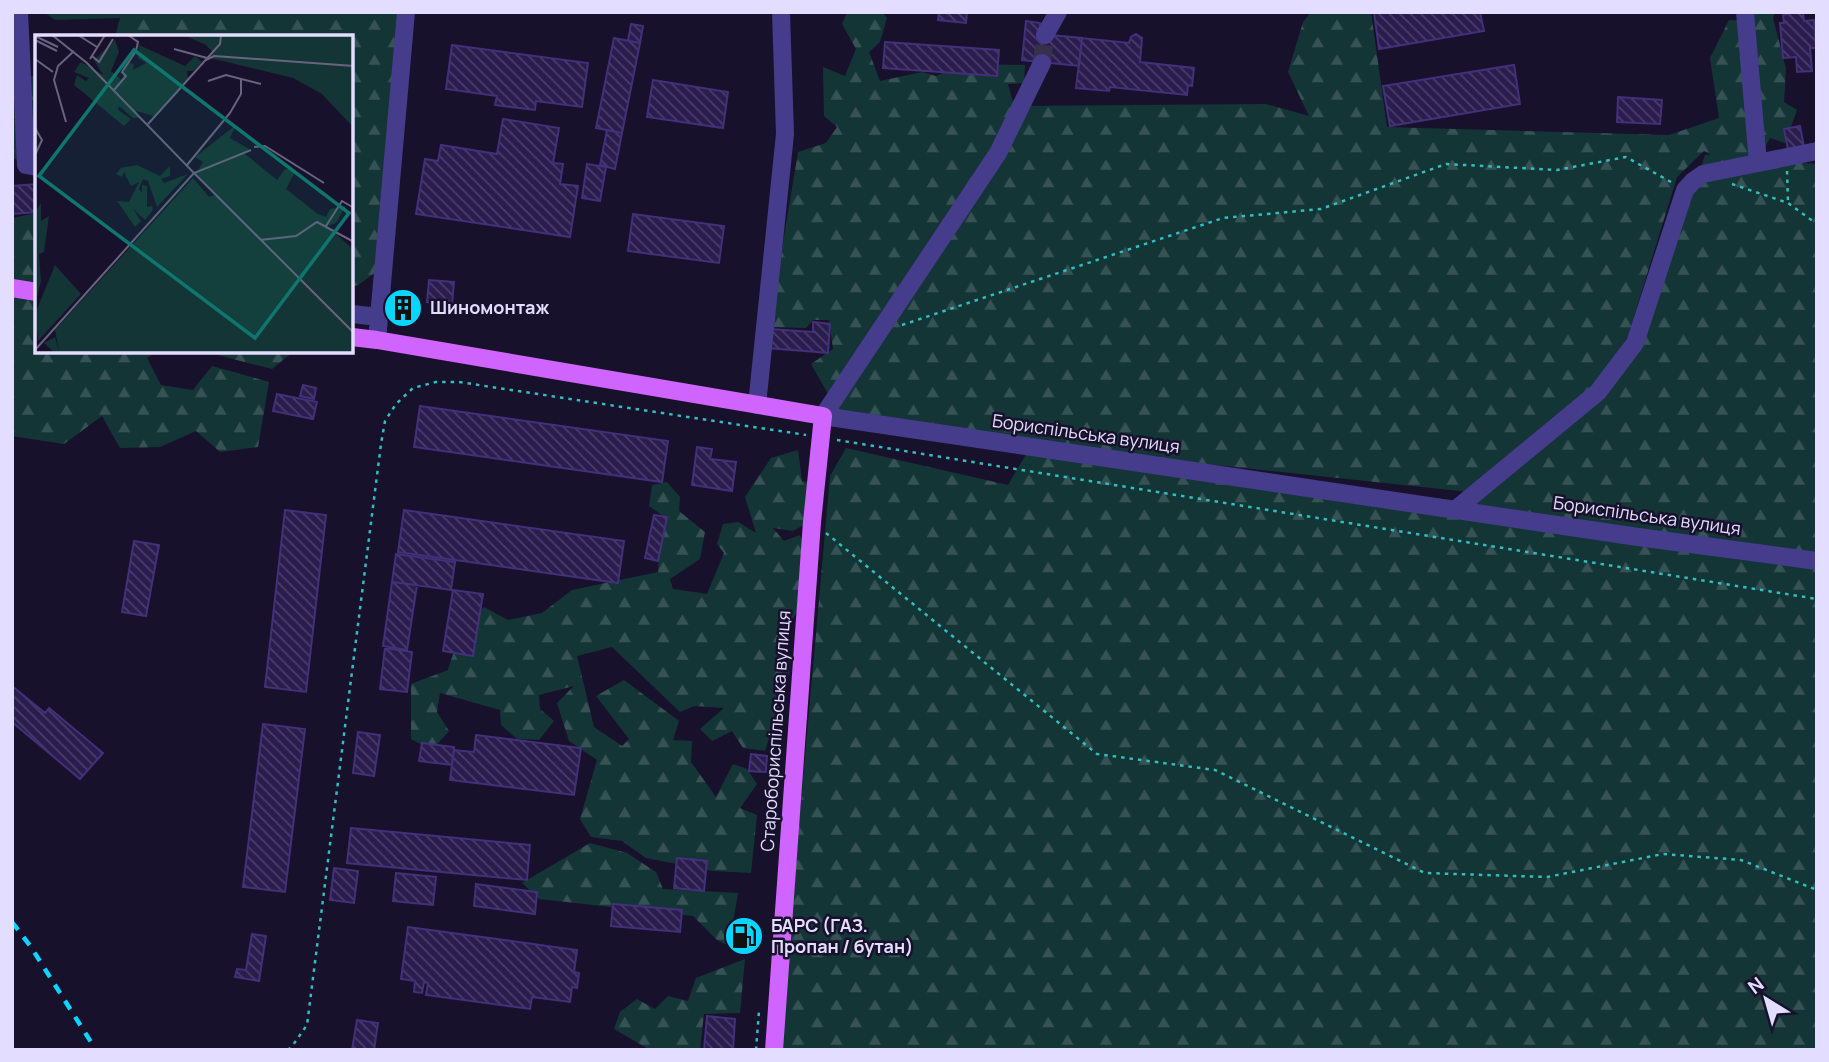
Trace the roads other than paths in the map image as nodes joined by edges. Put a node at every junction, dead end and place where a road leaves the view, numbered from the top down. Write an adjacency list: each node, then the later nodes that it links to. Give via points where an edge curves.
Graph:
1 (19, 12): 10 (street, via 26,165)
2 (406, 12): 14 (street)
3 (781, 12): 17 (street, via 785,134)
4 (1058, 12): 6 (street)
5 (1745, 12): 9 (street)
6 (1045, 34)
7 (1042, 63): 18 (street, via 998,153)
8 (1817, 151): 9 (street)
9 (1758, 163): 19 (street, via 1703,174 1685,190 1634,343 1598,392)
10 (35, 167)
11 (12, 288): 12 (main road)
12 (35, 292)
13 (354, 314): 14 (street)
14 (379, 317): 16 (street)
15 (354, 337): 16 (main road, Бориспільська вулиця)
16 (377, 340): 17 (main road, Бориспільська вулиця)
17 (757, 405): 18 (main road, Бориспільська вулиця)
18 (824, 416): 19 (street, Бориспільська вулиця); 21 (main road, Старобориспільська вулиця, via 812,522)
19 (1455, 510): 20 (street, Бориспільська вулиця)
20 (1817, 561)
21 (774, 1050)

